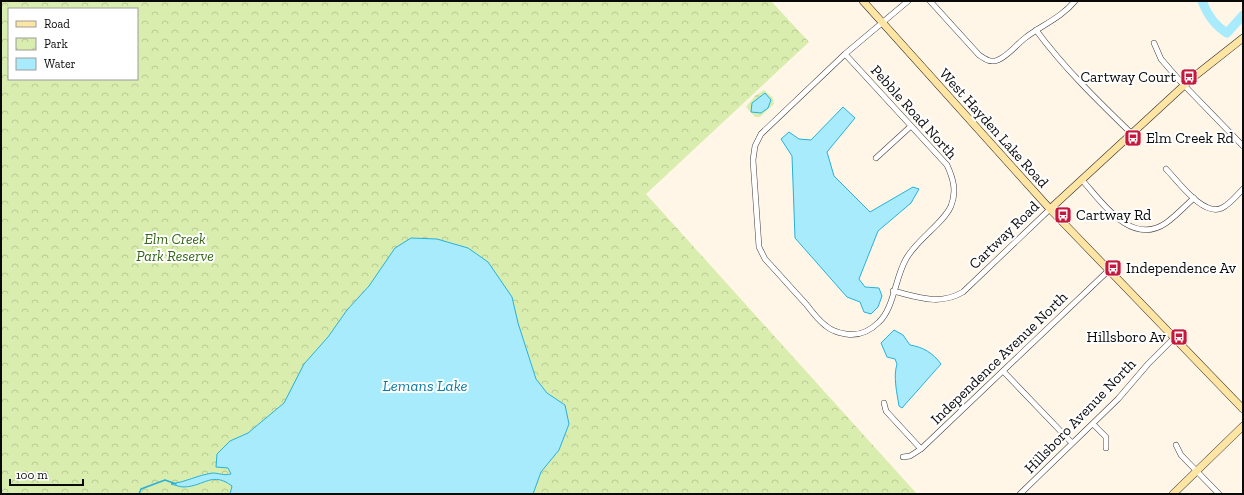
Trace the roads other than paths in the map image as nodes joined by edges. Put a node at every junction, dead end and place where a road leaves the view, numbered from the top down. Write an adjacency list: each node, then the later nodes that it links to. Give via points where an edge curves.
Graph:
1 (863, 1): 5 (main road, West Hayden Lake Road)
2 (908, 1): 5 (street, Pebble Road North)
3 (930, 1): 6 (street, via 986,60 998,60)
4 (1075, 1): 6 (street, via 1057,19)
5 (883, 23): 9 (street, Pebble Road North); 19 (main road, West Hayden Lake Road)
6 (1036, 30): 12 (street, via 1092,96)
7 (1243, 38): 10 (main road, Cartway Road)
8 (1154, 43): 10 (street, via 1162,59)
9 (846, 54): 11 (street, Pebble Road North); 21 (street, Pebble Road North, via 761,134 755,146 753,160 759,247 765,259 817,318 838,333 855,334 874,327 887,311)
10 (1184, 85): 12 (main road, Cartway Road); 13 (street)
11 (911, 126): 14 (street); 21 (street, Pebble Road North, via 947,165 953,178 954,192 950,206 906,258)
12 (1132, 134): 16 (main road, Cartway Road)
13 (1243, 146)
14 (876, 158)
15 (1166, 168): 18 (street)
16 (1082, 180): 18 (street, via 1116,217 1131,227 1140,229 1157,228 1165,224); 19 (main road, Cartway Road)
17 (1243, 189): 18 (street, via 1226,206 1216,210 1205,208)
18 (1194, 198)
19 (1050, 209): 20 (main road, West Hayden Lake Road); 21 (street, Cartway Road, via 955,297 939,301 928,300)
20 (1109, 270): 22 (main road, West Hayden Lake Road); 23 (street, Independence Avenue North)
21 (893, 291)
22 (1175, 337): 25 (main road, West Hayden Lake Road); 26 (street, Hillsboro Avenue North)
23 (1003, 371): 28 (street); 31 (street, Independence Avenue North)
24 (884, 403): 31 (street, via 886,412)
25 (1243, 409)
26 (1092, 424): 28 (street, Hillsboro Avenue North); 30 (street, via 1106,437)
27 (1243, 426): 33 (main road)
28 (1072, 443): 34 (street, Hillsboro Avenue North)
29 (1176, 445): 33 (street, via 1181,455)
30 (1106, 448)
31 (921, 449): 32 (street, Independence Avenue North)
32 (903, 457)
33 (1197, 471): 35 (main road); 36 (street)
34 (1020, 494)
35 (1174, 494)
36 (1219, 494)

